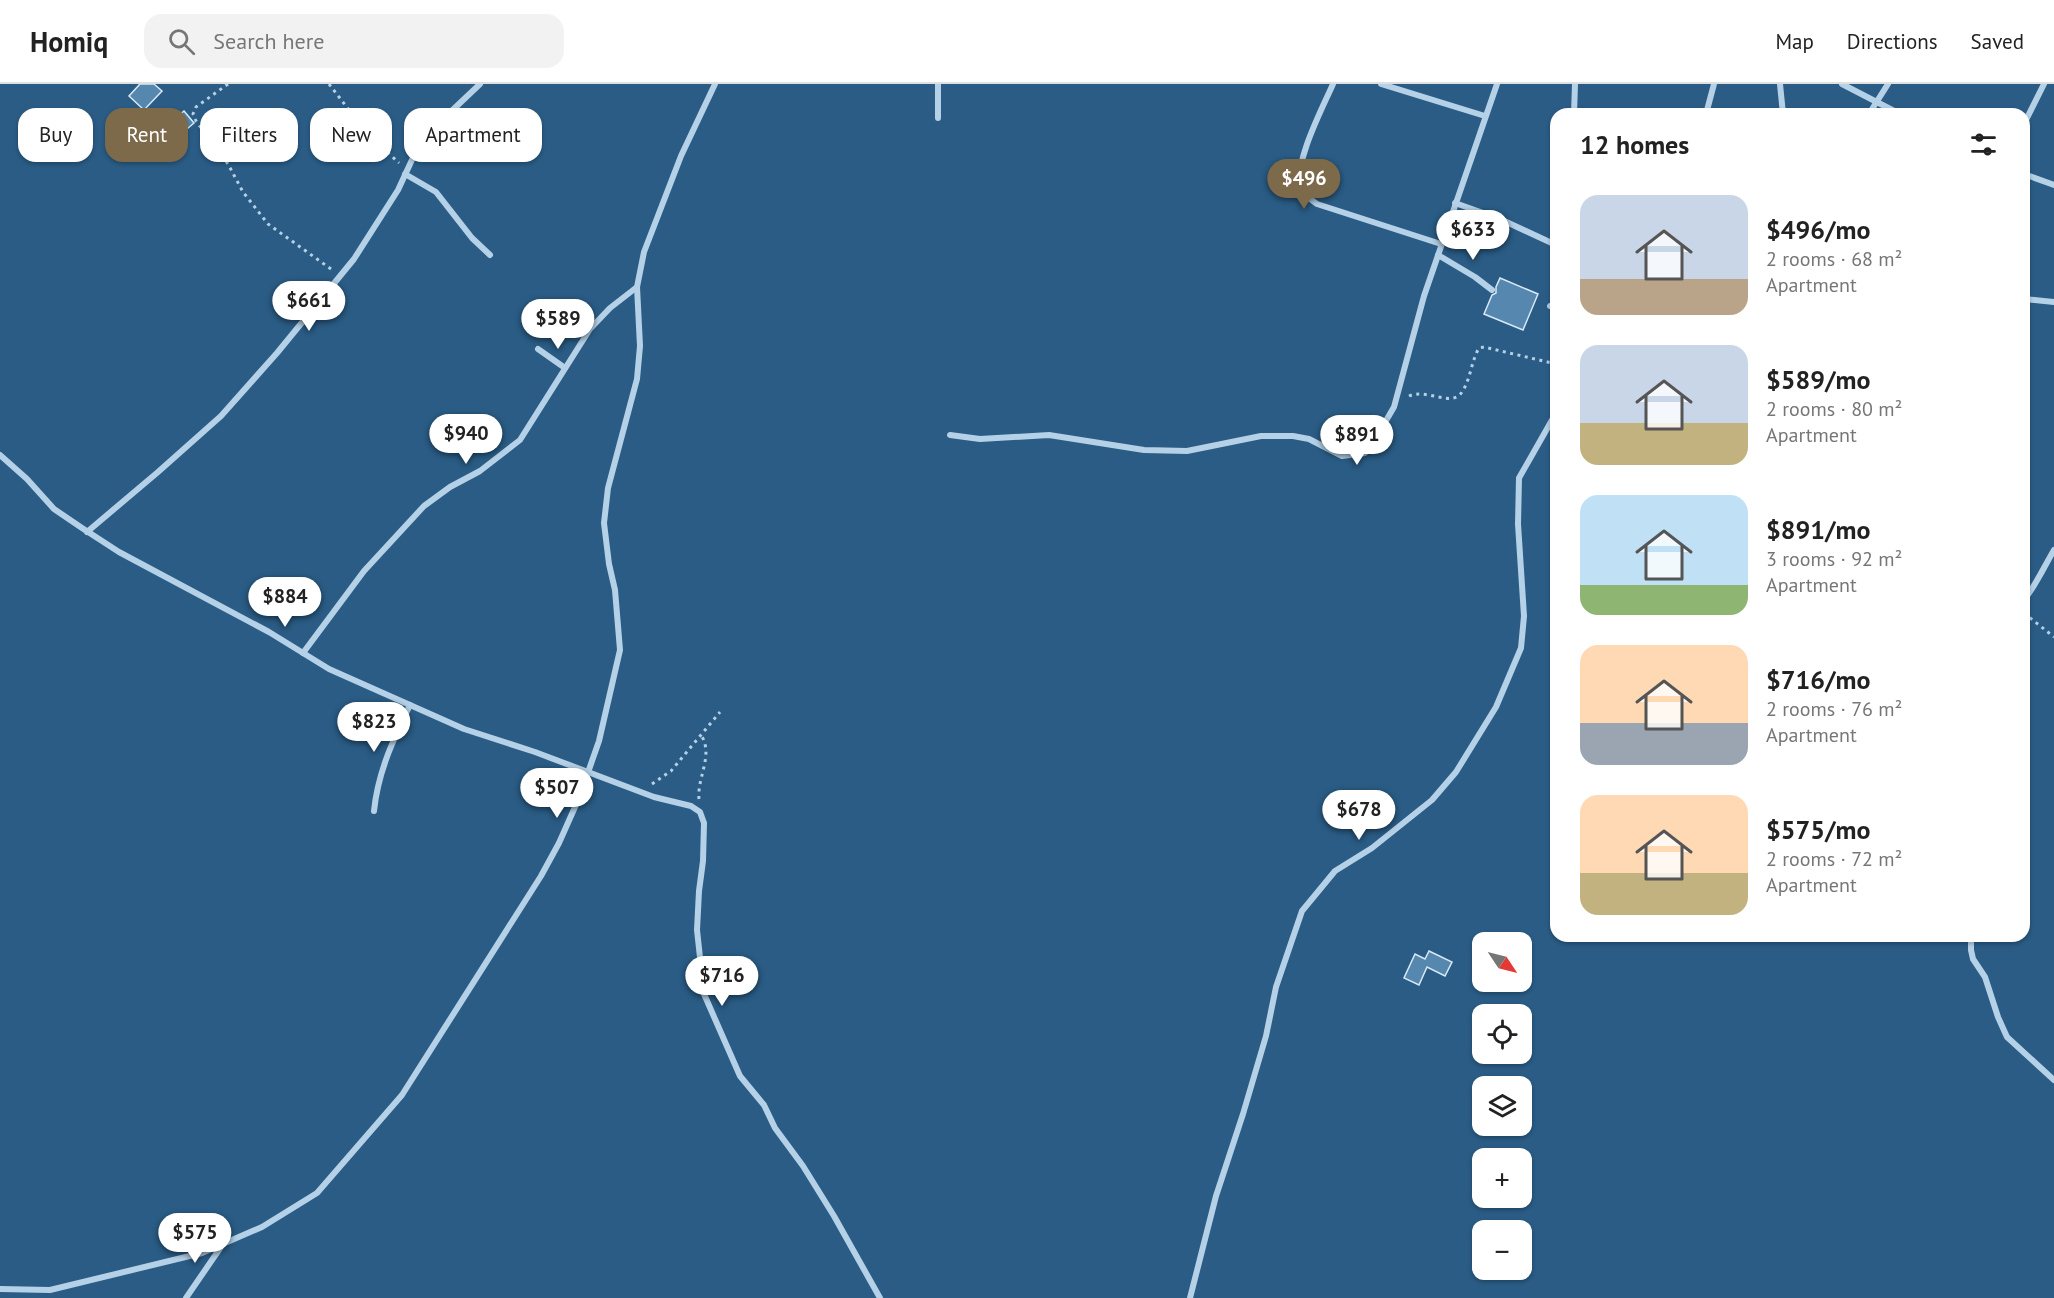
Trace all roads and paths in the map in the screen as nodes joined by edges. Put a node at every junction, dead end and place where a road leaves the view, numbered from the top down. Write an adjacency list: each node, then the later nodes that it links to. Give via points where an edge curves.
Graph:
1 (228, 84): 32 (path, via 196,107 196,121 268,224)
2 (329, 84): 24 (path, via 366,132)
3 (480, 84): 24 (street, via 417,149)
4 (715, 84): 33 (street, via 681,156 644,252)
5 (938, 84): 23 (street)
6 (1333, 84): 29 (street, via 1304,152 1301,187 1317,204)
7 (1381, 84): 22 (street)
8 (1497, 84): 22 (street)
9 (1575, 84): 16 (street)
10 (1714, 84): 17 (street)
11 (1780, 84): 18 (street)
12 (1842, 84): 15 (street)
13 (1888, 84): 15 (street)
14 (2044, 84): 21 (street)
15 (1876, 101): 19 (street); 20 (street)
16 (1574, 108)
17 (1708, 108)
18 (1782, 108)
19 (1872, 108)
20 (1889, 108)
21 (2030, 112)
22 (1485, 116): 27 (street)
23 (938, 118)
24 (406, 173): 30 (street, via 436,192); 32 (street, via 376,226)
25 (2030, 176): 26 (street)
26 (2054, 185)
27 (1455, 203): 28 (street); 29 (street)
28 (1550, 242)
29 (1441, 244): 31 (street)
30 (490, 255)
31 (1438, 255): 34 (street); 40 (street)
32 (340, 275): 44 (street, via 221,416)
33 (637, 287): 39 (street, via 590,329); 53 (street, via 637,379 608,488 604,523 620,650)
34 (1492, 290)
35 (2030, 300): 36 (street)
36 (2054, 302)
37 (538, 349): 39 (street)
38 (1550, 362): 40 (path, via 1484,346 1474,357 1468,382 1458,397 1452,400 1416,393)
39 (565, 369): 49 (street, via 520,440 424,506 364,571)
40 (1395, 404): 42 (street, via 1365,453 1342,456 1309,439 1293,436 1261,436 1187,451 1144,450 1049,435 980,439)
41 (1550, 424): 63 (street, via 1519,478 1518,534 1524,616 1521,648 1496,707 1456,772 1432,800 1372,848 1335,871 1302,911 1276,987 1266,1036 1216,1196)
42 (950, 435)
43 (0, 455): 44 (street, via 54,509)
44 (87, 532): 49 (street)
45 (2054, 550): 46 (street)
46 (2030, 592)
47 (2030, 618): 48 (path)
48 (2054, 637)
49 (303, 653): 50 (street, via 329,669)
50 (410, 705): 53 (street, via 464,729); 55 (street, via 388,751 376,792)
51 (720, 712): 52 (path)
52 (701, 735): 54 (path, via 671,771); 56 (path, via 707,750 699,786)
53 (588, 772): 54 (street); 59 (street, via 555,851 402,1095 317,1193 262,1227)
54 (640, 792): 56 (street, via 691,806)
55 (375, 811)
56 (700, 814): 62 (street, via 704,824 697,930 704,994 740,1076 764,1105 775,1128 803,1166)
57 (1971, 942): 58 (street, via 1973,959 1985,977 2007,1037)
58 (2054, 1080)
59 (223, 1244): 60 (street, via 202,1253 50,1290); 61 (street)
60 (0, 1289)
61 (186, 1298)
62 (880, 1298)
63 (1190, 1298)

